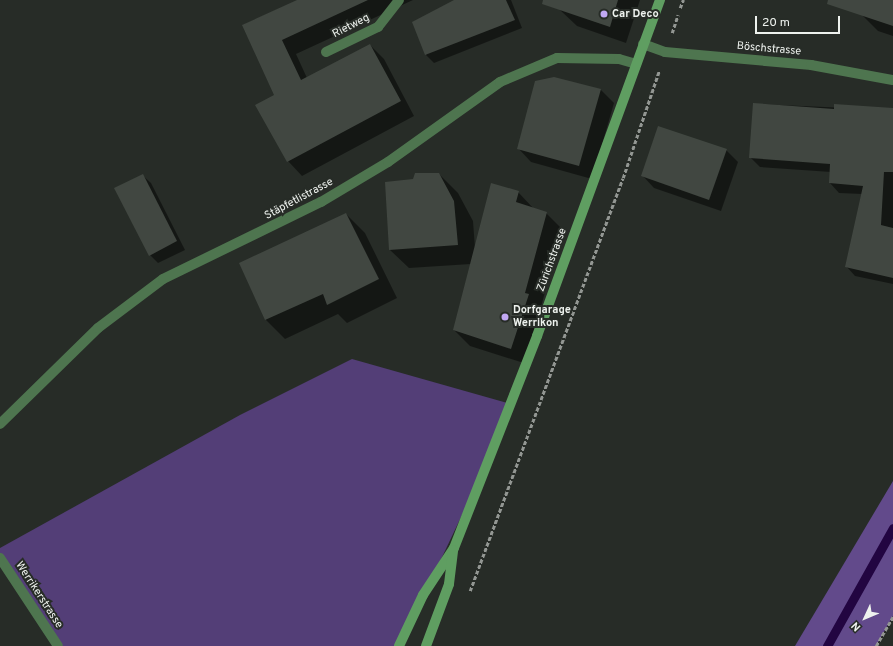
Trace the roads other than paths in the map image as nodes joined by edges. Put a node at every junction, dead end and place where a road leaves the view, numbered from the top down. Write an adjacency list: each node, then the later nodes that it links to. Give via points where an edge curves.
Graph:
1 (399, 0): 4 (street, Rietweg, via 378,27)
2 (660, 0): 3 (main road, Zürichstrasse)
3 (644, 44): 5 (main road, Zürichstrasse); 6 (street, Böschstrasse, via 665,52 811,64)
4 (326, 52)
5 (636, 64): 7 (street, Stäpfetlistrasse, via 619,59 557,58 500,82 388,162 321,202 163,279 98,328); 8 (main road, Zürichstrasse, via 540,329)
6 (893, 80)
7 (0, 424)
8 (454, 548): 11 (main road, Zürichstrasse, via 423,595); 12 (main road, Zürichstrasse, via 449,584)
9 (0, 558): 10 (street, Werrikerstrasse)
10 (58, 646)
11 (399, 646)
12 (426, 646)

